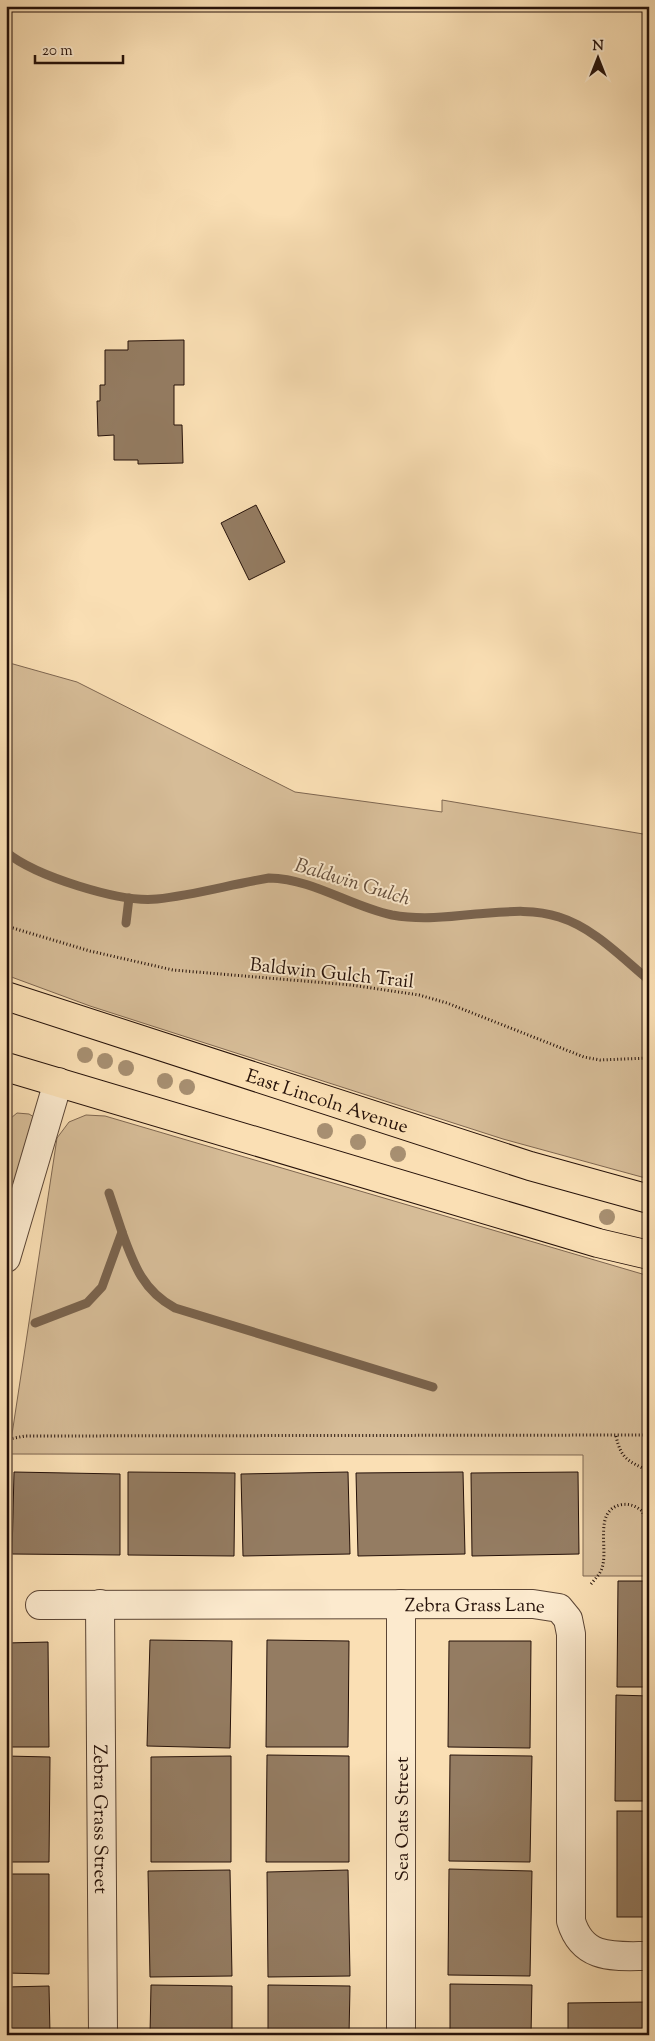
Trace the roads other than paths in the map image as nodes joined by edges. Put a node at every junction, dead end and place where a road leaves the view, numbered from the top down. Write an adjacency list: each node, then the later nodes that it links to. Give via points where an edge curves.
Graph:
1 (6, 996): 4 (main road, East Lincoln Avenue, via 514,1161)
2 (6, 1067): 3 (main road)
3 (58, 1082): 5 (main road, via 598,1243); 6 (street)
4 (649, 1199)
5 (649, 1255)
6 (6, 1258)
7 (100, 1604): 8 (street, Zebra Grass Lane); 9 (street, Zebra Grass Lane); 11 (street, Zebra Grass Street)
8 (401, 1604): 10 (street, Zebra Grass Lane, via 543,1605 564,1613 570,1625 571,1645 571,1921 576,1933 592,1950 610,1955); 12 (street, Sea Oats Street)
9 (40, 1605)
10 (649, 1956)
11 (103, 2035)
12 (401, 2035)

